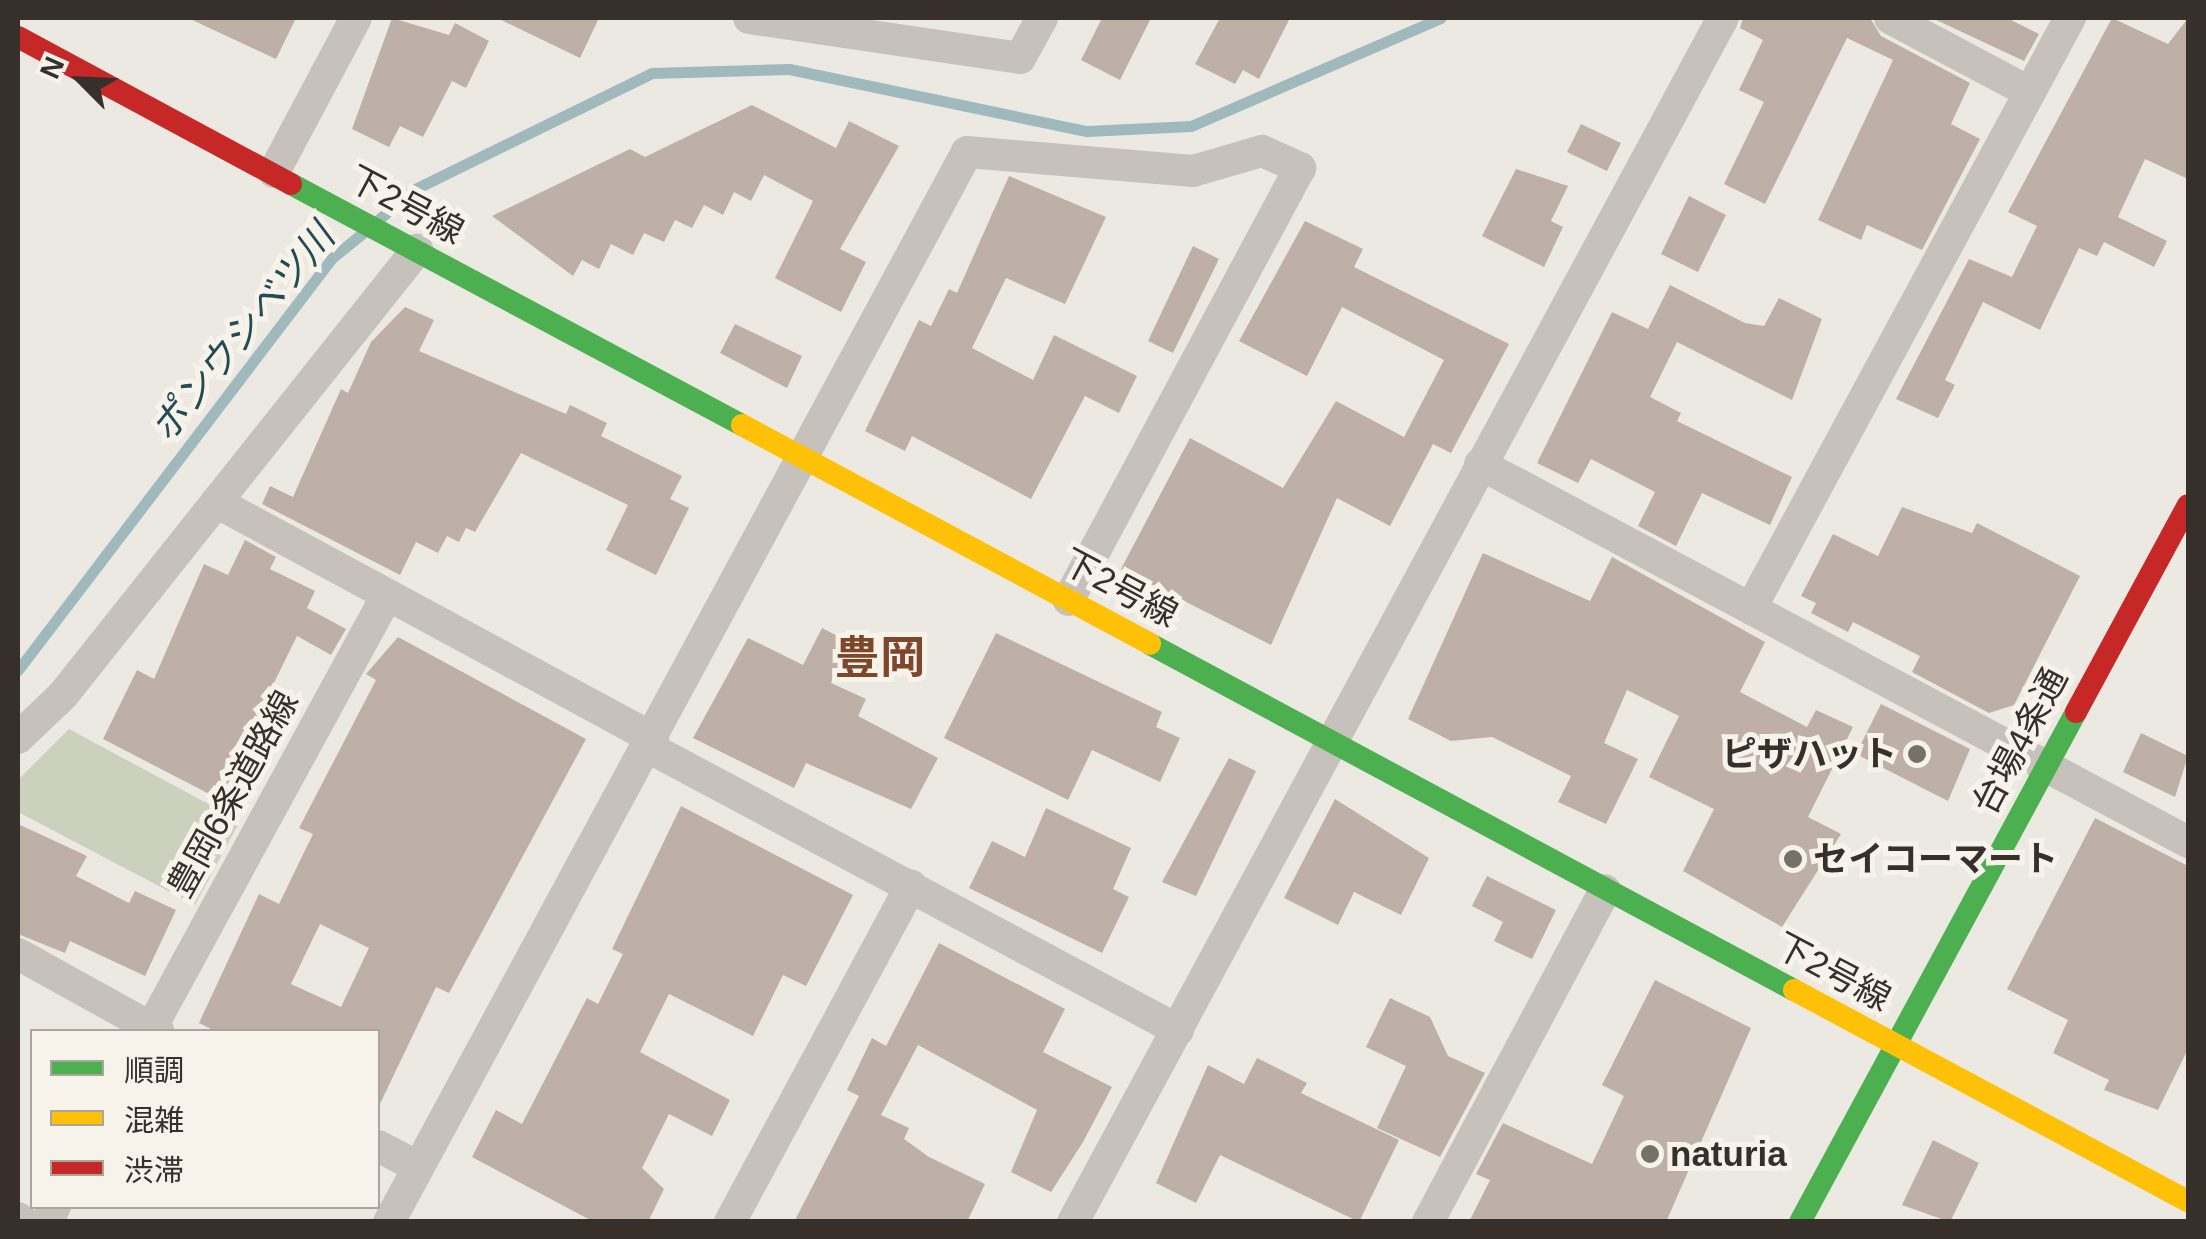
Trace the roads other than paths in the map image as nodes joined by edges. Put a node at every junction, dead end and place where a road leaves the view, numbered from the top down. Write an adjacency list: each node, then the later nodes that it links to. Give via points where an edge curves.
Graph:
1 (356, 18): 9 (street)
2 (749, 18): 3 (street, via 1020,58)
3 (1042, 18)
4 (1723, 18): 12 (street)
5 (1890, 18): 8 (street)
6 (2070, 18): 8 (street)
7 (18, 38): 9 (street, 下2号線)
8 (2029, 92): 17 (street)
9 (274, 172): 10 (street, 下2号線)
10 (406, 244): 11 (street, 下2号線); 13 (street)
11 (802, 460): 16 (street, 下2号線); 16 (street, via 967,152 1194,171 1262,151 1300,168); 20 (street)
12 (1480, 464): 17 (street); 19 (street)
13 (216, 502): 15 (street); 18 (street, via 63,695)
14 (2188, 505): 21 (street, 台場4条通)
15 (387, 596): 20 (street); 27 (street, 豊岡6条道路線)
16 (1068, 600): 19 (street, 下2号線)
17 (1751, 608): 21 (street)
18 (18, 738)
19 (1329, 741): 24 (street, 下2号線); 28 (street)
20 (650, 742): 23 (street); 31 (street)
21 (2047, 766): 22 (street); 29 (street, 台場4条通)
22 (2188, 842)
23 (910, 886): 28 (street); 34 (street)
24 (1606, 890): 29 (street, 下2号線); 36 (street)
25 (18, 954): 26 (street)
26 (151, 1029)
27 (154, 1029)
28 (1178, 1030): 35 (street)
29 (1896, 1046): 32 (street, 下2号線); 37 (street, 台場4条通)
30 (380, 1147): 31 (street)
31 (418, 1167): 33 (street)
32 (2188, 1201)
33 (389, 1222)
34 (730, 1222)
35 (1073, 1222)
36 (1428, 1222)
37 (1800, 1222)

